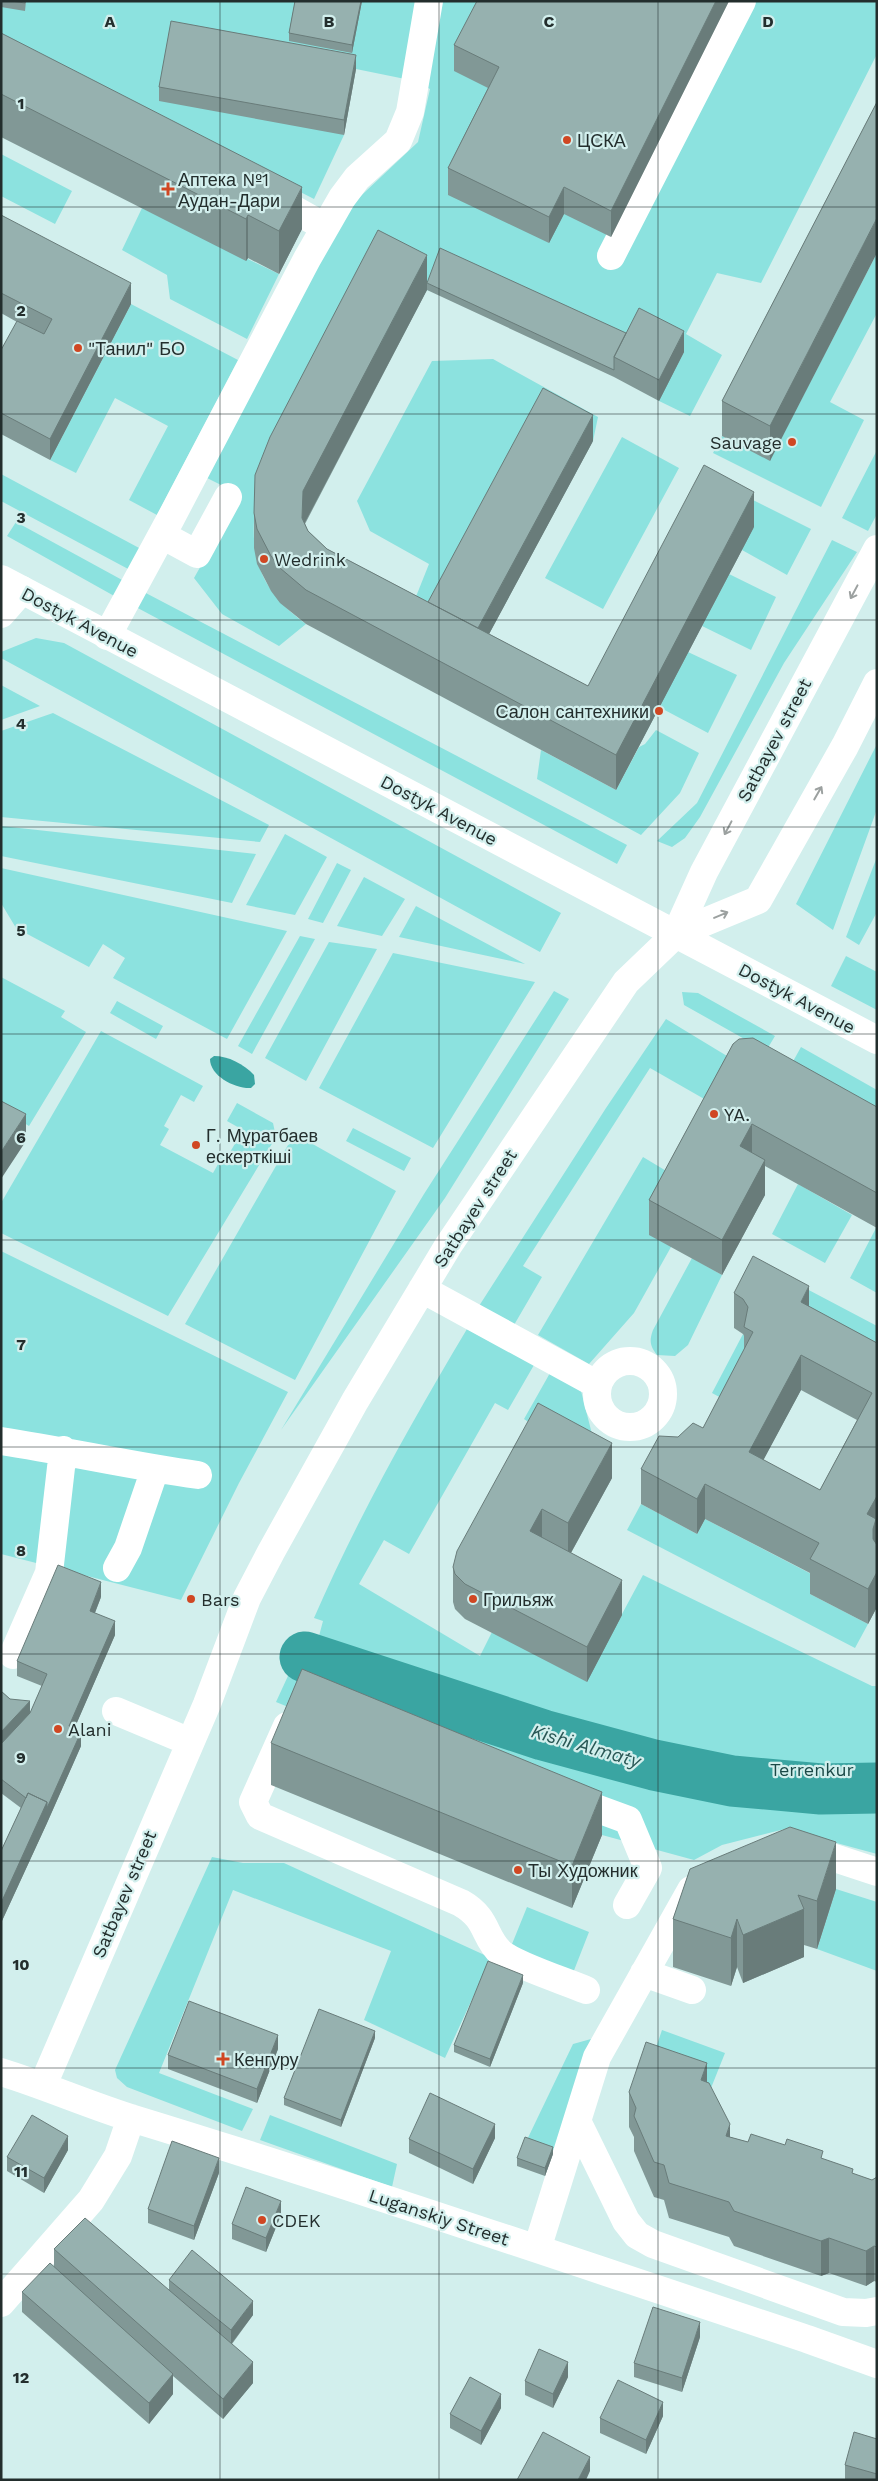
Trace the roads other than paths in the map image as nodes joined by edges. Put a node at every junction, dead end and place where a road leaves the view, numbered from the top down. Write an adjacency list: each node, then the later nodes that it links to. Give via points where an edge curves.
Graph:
1 (429, 1): 4 (street, via 405,127 398,141 357,178)
2 (742, 1): 5 (street)
3 (252, 186): 4 (street)
4 (325, 227): 7 (street)
5 (611, 256)
6 (228, 497): 7 (street, via 197,554)
7 (162, 536): 11 (street)
8 (877, 549): 13 (street, Satbayev street, one-way to 13, via 704,872)
9 (12, 585): 10 (street); 11 (street, Dostyk Avenue)
10 (1, 614)
11 (107, 636): 13 (street, Dostyk Avenue)
12 (877, 683): 13 (street, Satbayev street, one-way to 12, via 758,900)
13 (676, 934): 14 (street, Dostyk Avenue); 15 (street, Satbayev street, via 626,982)
14 (877, 1040)
15 (422, 1289): 16 (street); 25 (street, Satbayev street, via 301,1500 260,1604)
16 (598, 1385)
17 (1, 1441): 18 (street)
18 (62, 1450): 19 (street); 22 (street, via 49,1573)
19 (155, 1469): 20 (street); 21 (street)
20 (198, 1475)
21 (118, 1568)
22 (13, 1655)
23 (298, 1699): 32 (street, via 253,1802 260,1816 461,1903 481,1919 501,1952)
24 (116, 1711): 25 (street)
25 (190, 1742): 35 (street, Satbayev street)
26 (546, 1790): 30 (street, via 628,1820 648,1868)
27 (779, 1843): 29 (street, via 786,1842)
28 (708, 1870): 31 (street, via 696,1881)
29 (877, 1872)
30 (627, 1905)
31 (644, 1974): 33 (street); 37 (street, via 597,2057)
32 (586, 1990)
33 (692, 1990)
34 (1, 2072): 35 (street, Luganskiy Street)
35 (44, 2085): 36 (street, Luganskiy Street)
36 (131, 2118): 38 (street, Luganskiy Street, via 242,2151); 39 (street, via 118,2156 92,2200)
37 (578, 2121): 38 (street); 40 (street, via 626,2221 637,2235 653,2244 844,2312)
38 (537, 2250): 41 (street, Luganskiy Street)
39 (1, 2303)
40 (877, 2311)
41 (877, 2364)

